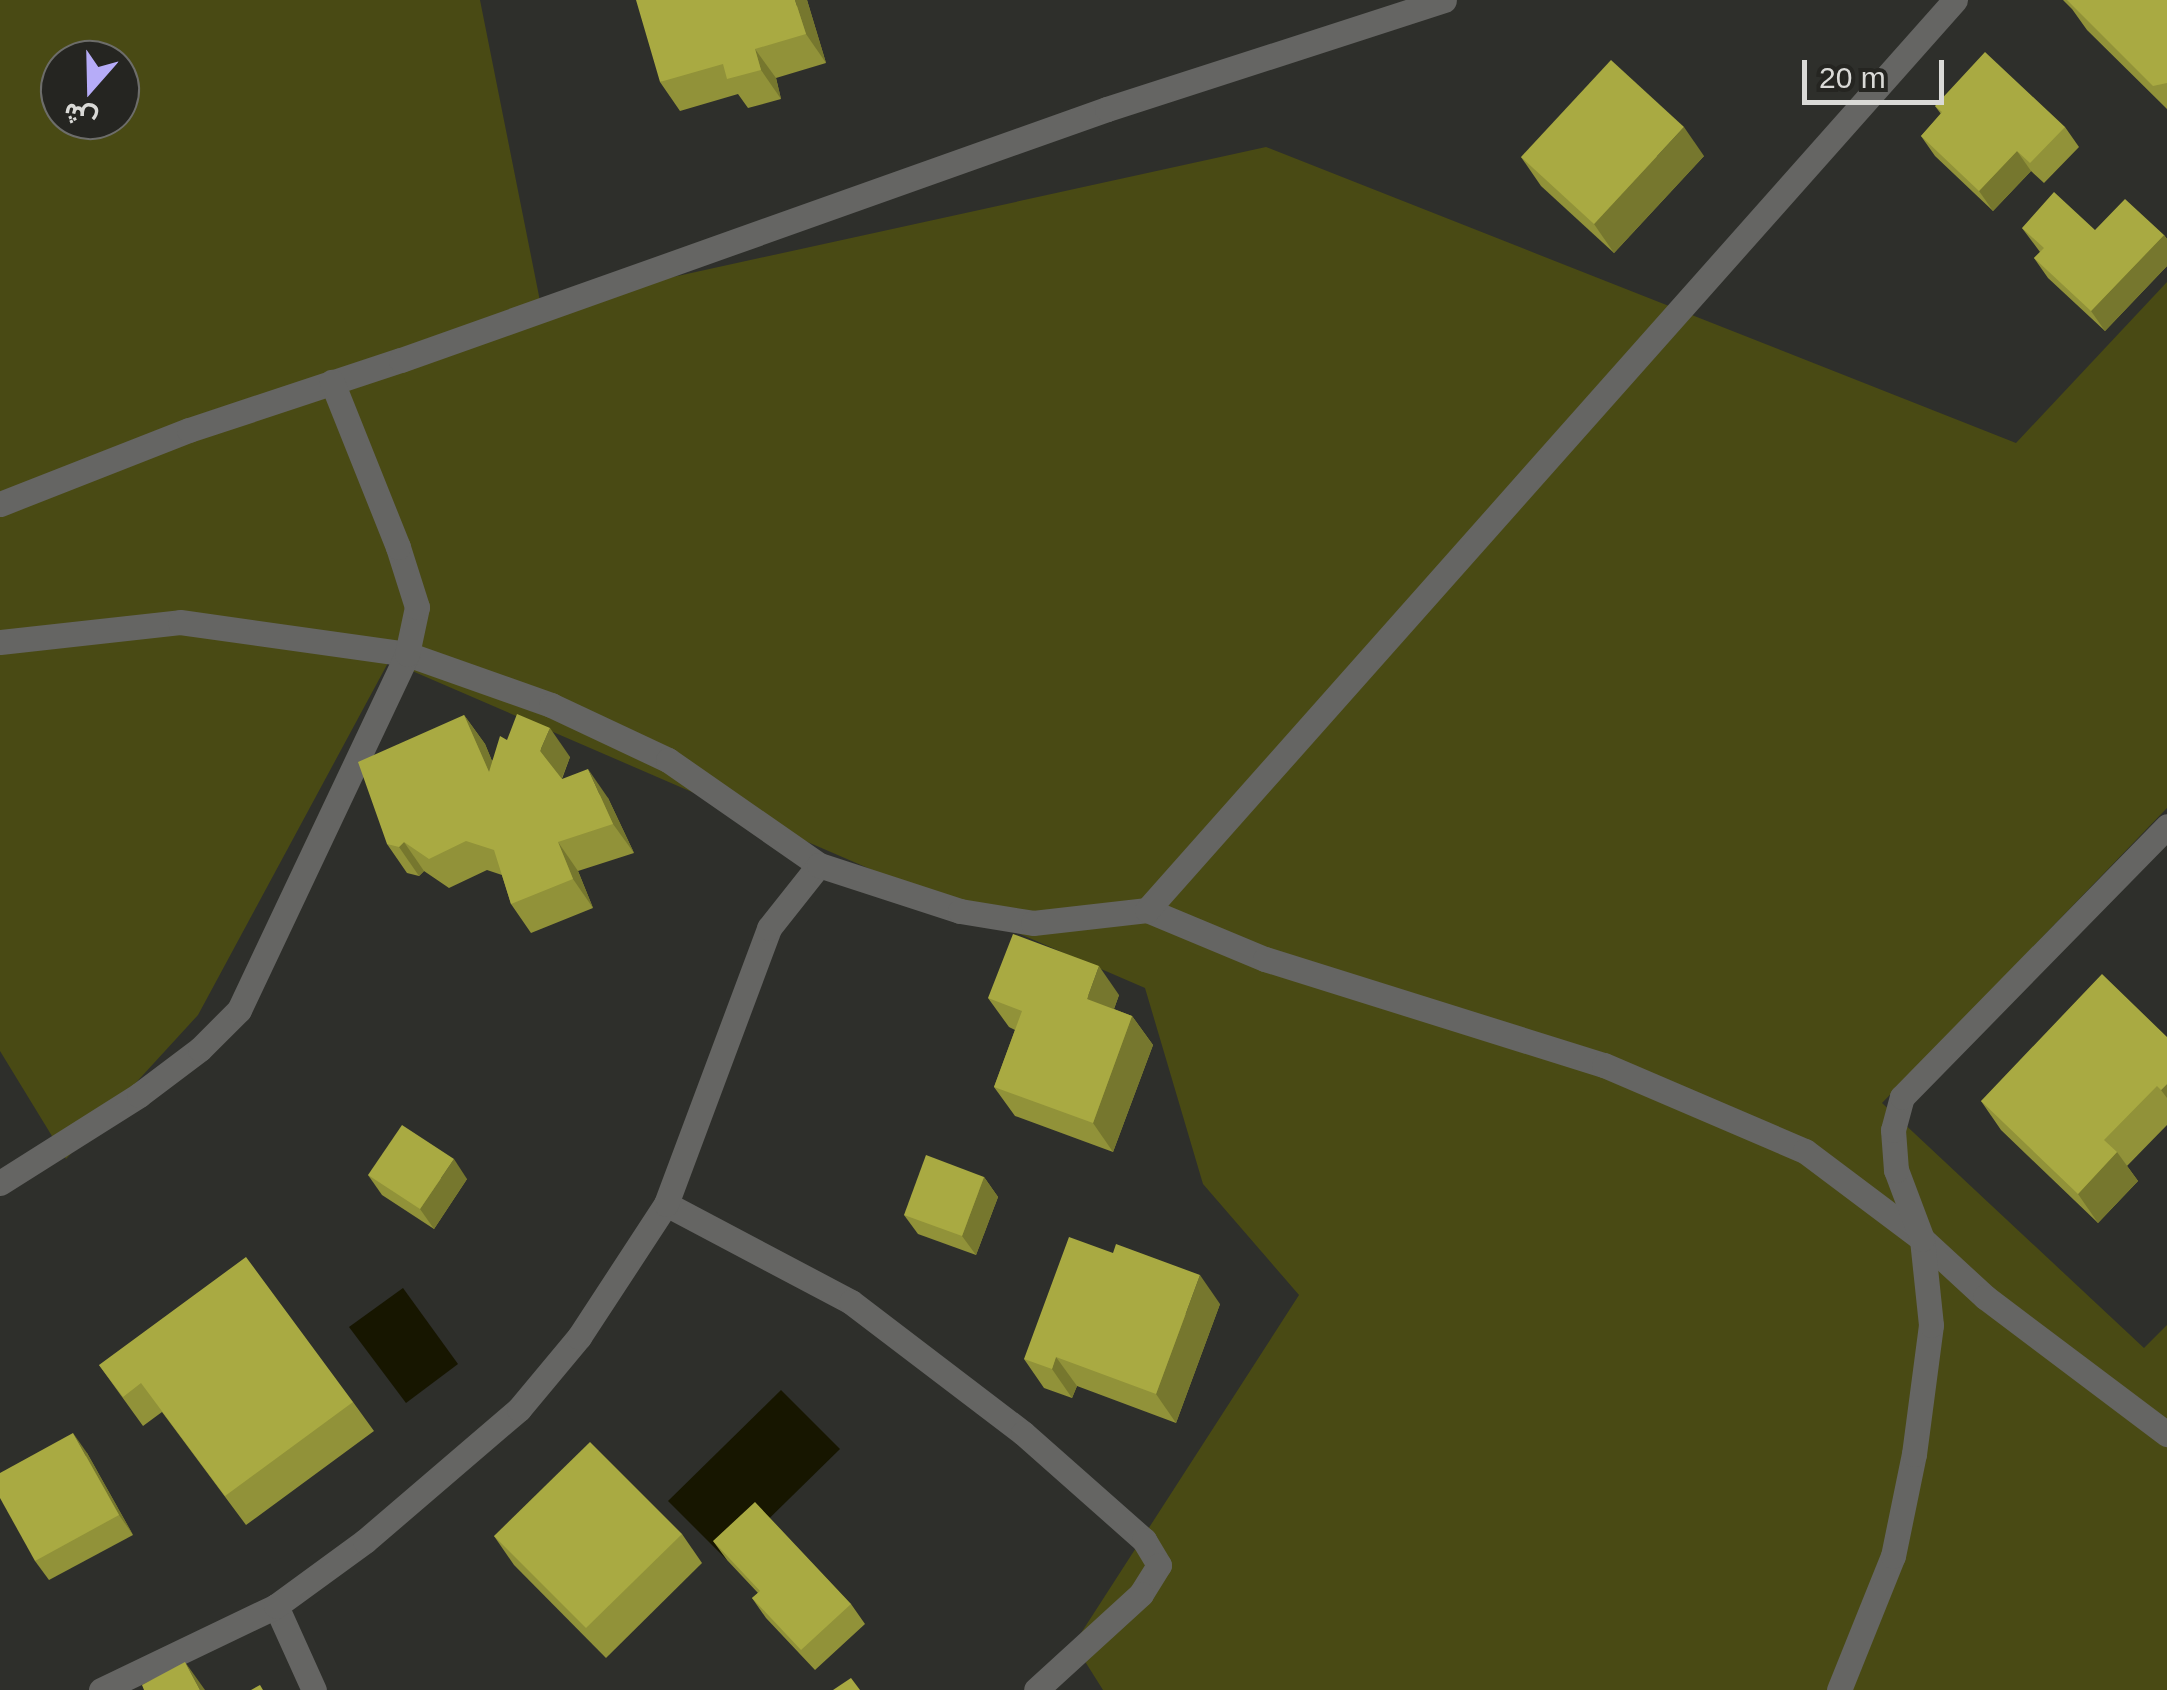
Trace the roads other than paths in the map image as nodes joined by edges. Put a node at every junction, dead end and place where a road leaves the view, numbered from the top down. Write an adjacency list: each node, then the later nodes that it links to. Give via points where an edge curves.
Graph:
1 (1444, 0): 3 (street, via 1106,109)
2 (1955, 0): 9 (street)
3 (332, 382): 4 (street); 6 (street, via 417,608)
4 (0, 504)
5 (0, 642): 6 (street, via 180,622)
6 (407, 654): 8 (street, via 551,705 668,760); 10 (street, via 238,1010 139,1095)
7 (2167, 826): 12 (street, via 1902,1097 1893,1130 1896,1170)
8 (818, 865): 9 (street, via 960,910 1032,923); 11 (street, via 769,928)
9 (1147, 910): 12 (street, via 1265,959 1604,1065 1805,1151)
10 (0, 1183)
11 (666, 1204): 14 (street, via 578,1337 519,1409 365,1541); 17 (street, via 851,1302 1023,1433 1144,1540 1159,1566 1141,1594)
12 (1922, 1239): 13 (street, via 1985,1297); 18 (street, via 1931,1325 1914,1454 1893,1556)
13 (2167, 1434)
14 (276, 1606): 15 (street); 16 (street)
15 (102, 1690)
16 (314, 1690)
17 (1036, 1690)
18 (1839, 1690)

